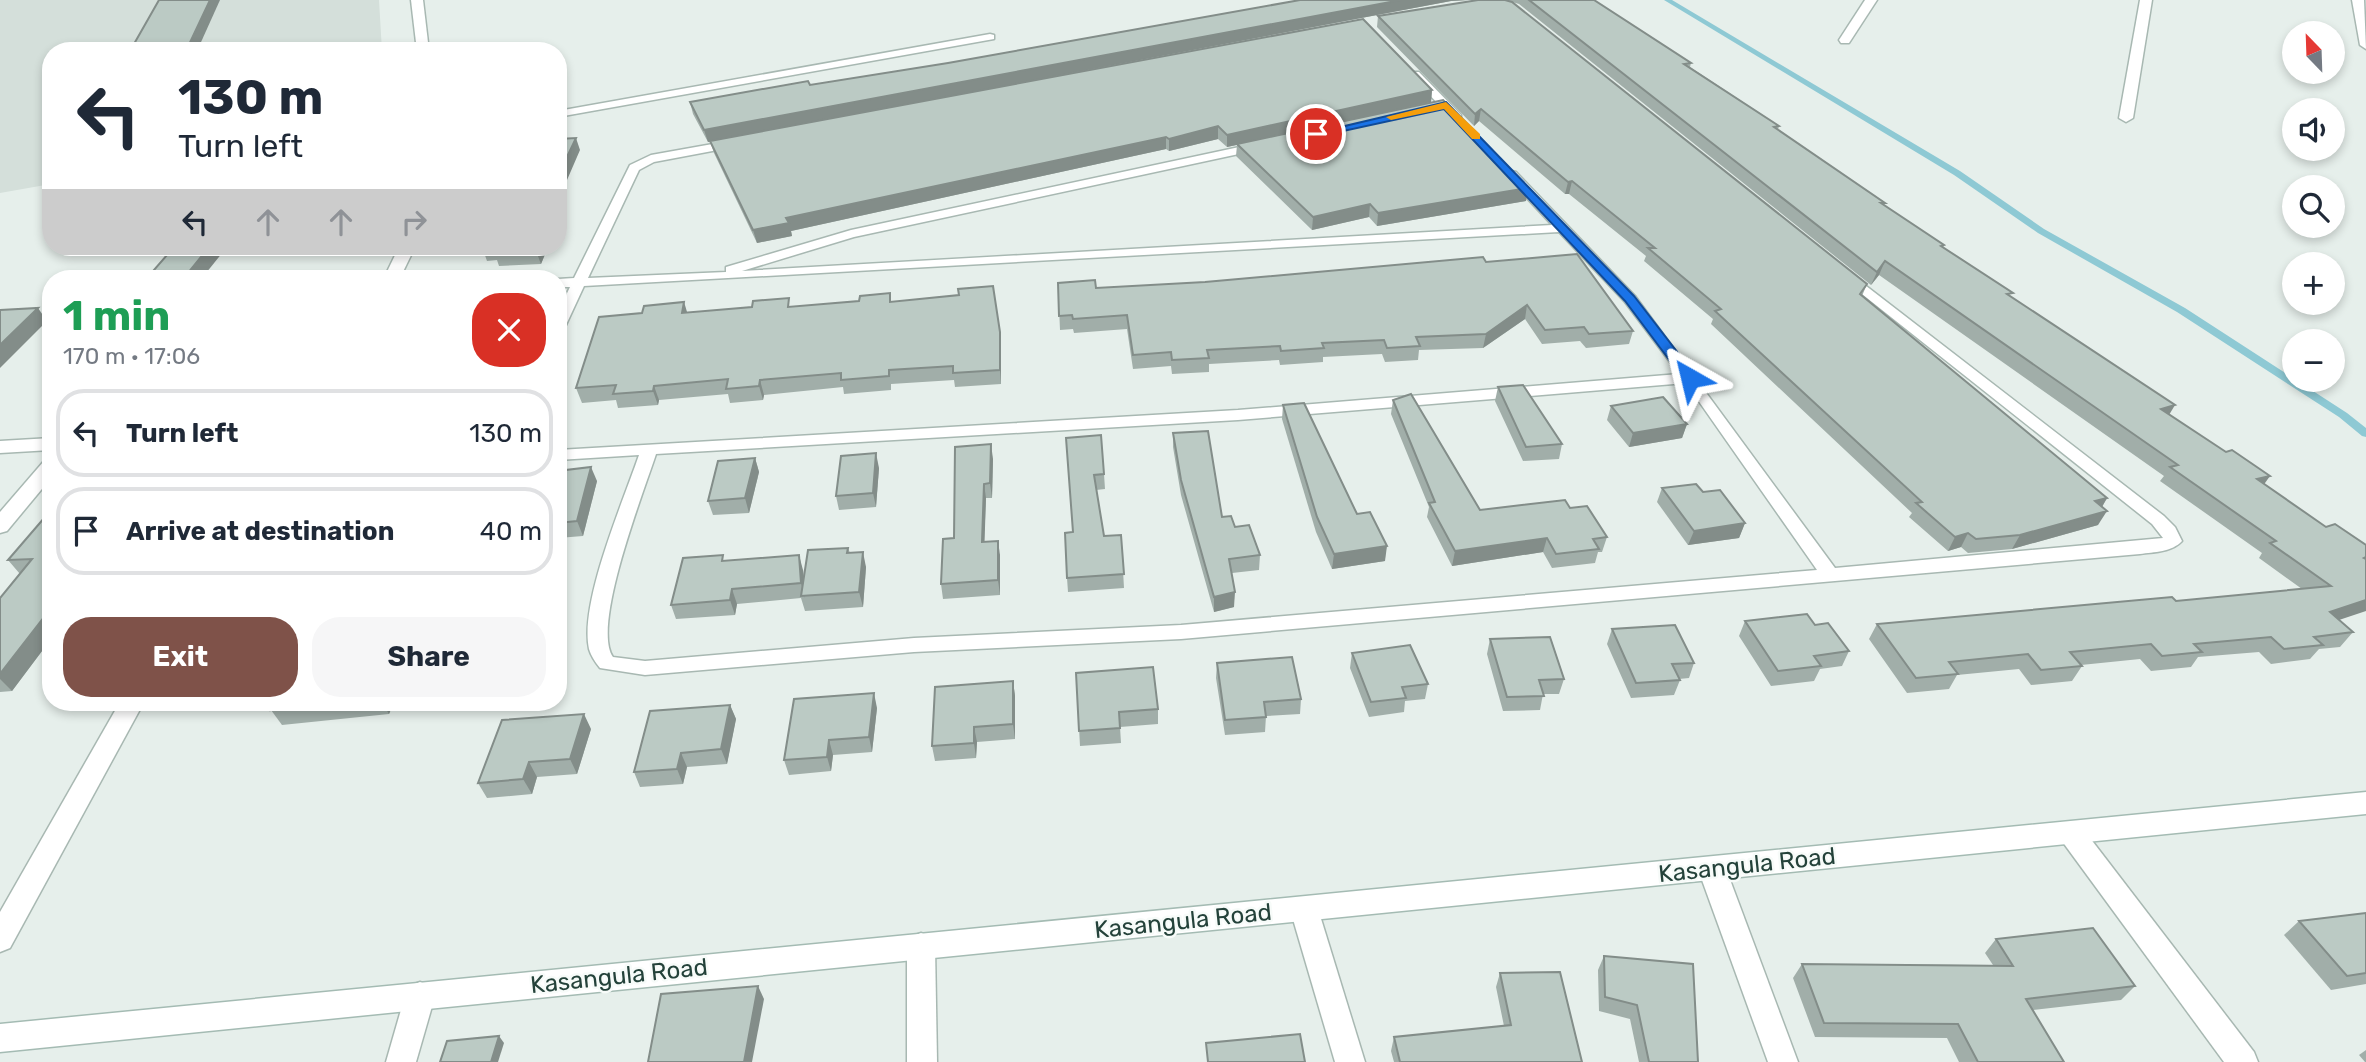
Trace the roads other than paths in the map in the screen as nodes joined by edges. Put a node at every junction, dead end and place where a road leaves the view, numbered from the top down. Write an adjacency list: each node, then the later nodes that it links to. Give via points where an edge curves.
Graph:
1 (417, 0): 7 (street)
2 (1871, 0): 6 (street)
3 (2147, 0): 11 (street)
4 (2358, 0): 8 (street)
5 (990, 37): 10 (lane)
6 (1845, 40)
7 (421, 42)
8 (2366, 45)
9 (1402, 60): 12 (lane, via 1439,106)
10 (567, 112)
11 (2126, 118)
12 (1464, 124)
13 (753, 140): 20 (lane, via 640,164 627,179)
14 (1272, 144): 18 (lane, via 851,234)
15 (1499, 162): 16 (lane)
16 (1562, 228): 18 (lane); 22 (lane, via 1630,299)
17 (1839, 269): 29 (lane, via 2158,520 2173,541)
18 (711, 277): 20 (lane)
19 (567, 283): 20 (lane)
20 (580, 283): 21 (lane)
21 (567, 309)
22 (1690, 378): 25 (lane, via 1238,415); 29 (lane)
23 (42, 445): 24 (street)
24 (0, 447)
25 (649, 450): 26 (lane); 29 (lane, via 604,591 597,631 599,652 607,663 645,668 914,645 1181,632)
26 (567, 455)
27 (42, 476): 28 (street)
28 (0, 527)
29 (1832, 577)
30 (127, 711): 35 (street)
31 (2366, 803): 32 (street, Kasangula Road)
32 (2071, 832): 33 (street, Kasangula Road); 43 (street)
33 (1712, 869): 34 (street, Kasangula Road); 42 (street)
34 (1304, 909): 36 (street, Kasangula Road); 41 (street)
35 (0, 939)
36 (921, 946): 37 (street, Kasangula Road); 40 (street)
37 (420, 996): 38 (street, Kasangula Road); 39 (street)
38 (0, 1038)
39 (401, 1062)
40 (922, 1062)
41 (1350, 1062)
42 (1783, 1062)
43 (2243, 1062)

